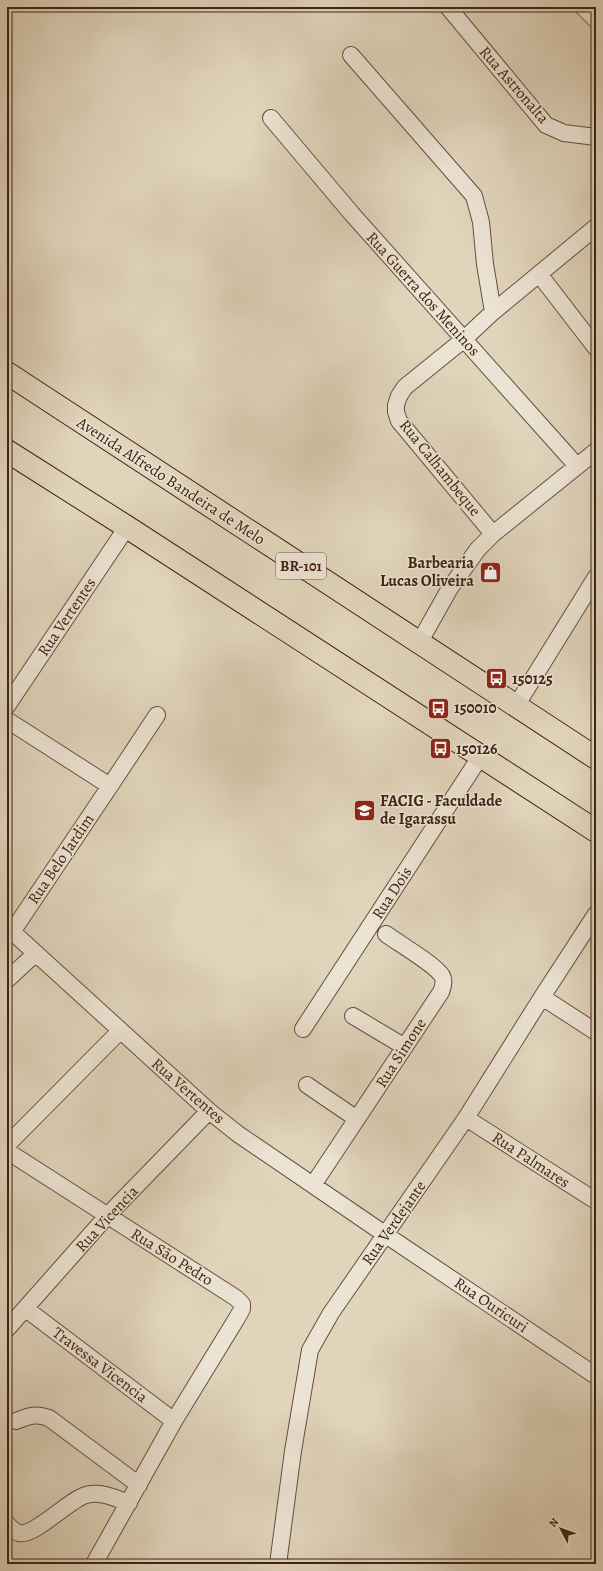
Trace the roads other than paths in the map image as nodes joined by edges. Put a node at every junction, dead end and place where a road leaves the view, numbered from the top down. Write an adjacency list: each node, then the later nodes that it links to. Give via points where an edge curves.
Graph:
1 (448, 7): 6 (street, Rua Astronalta, via 546,125 564,133)
2 (584, 7): 3 (street)
3 (596, 20)
4 (351, 55): 9 (street, via 474,196 481,222 484,264)
5 (271, 118): 10 (street, Rua Guerra dos Meninos)
6 (596, 137)
7 (596, 227): 8 (street, Rua Calhambeque)
8 (538, 274): 9 (street, Rua Calhambeque); 11 (street)
9 (493, 312): 10 (street, Rua Calhambeque)
10 (463, 340): 15 (street, Rua Guerra dos Meninos); 17 (street, Rua Calhambeque, via 405,387 396,402 396,412 404,427)
11 (596, 348)
12 (7, 373): 19 (highway, Avenida Alfredo Bandeira de Melo / BR-101)
13 (7, 451): 16 (highway)
14 (596, 451): 15 (street)
15 (577, 466): 17 (street)
16 (127, 527): 20 (street, Rua Vertentes); 24 (highway)
17 (493, 534): 19 (street, via 478,549 454,582)
18 (596, 577): 21 (street)
19 (419, 643): 21 (highway, Avenida Alfredo Bandeira de Melo / BR-101)
20 (7, 706)
21 (516, 706): 25 (highway, Avenida Alfredo Bandeira de Melo / BR-101)
22 (157, 715): 26 (street, Rua Belo Jardim)
23 (7, 720): 26 (street)
24 (480, 757): 27 (highway); 35 (street, Rua Dois)
25 (596, 758)
26 (110, 786): 29 (street, Rua Belo Jardim)
27 (596, 831)
28 (596, 914): 33 (street, Rua Verdejante)
29 (10, 929): 31 (street, Rua Vertentes)
30 (386, 934): 38 (street, Rua Simone, via 434,968 442,977 444,984)
31 (36, 953): 32 (street); 36 (street, Rua Vertentes)
32 (7, 980)
33 (542, 997): 37 (street); 41 (street, Rua Verdejante)
34 (353, 1016): 38 (street)
35 (303, 1029)
36 (120, 1031): 40 (street, Rua Vertentes); 43 (street)
37 (596, 1032)
38 (405, 1047): 42 (street, Rua Simone)
39 (307, 1085): 42 (street)
40 (209, 1111): 45 (street, Rua Vertentes); 47 (street, Rua Vicencia)
41 (466, 1118): 46 (street, Rua Palmares); 48 (street, Rua Verdejante)
42 (357, 1119): 45 (street, Rua Simone)
43 (7, 1145)
44 (7, 1152): 47 (street, Rua São Pedro)
45 (313, 1185): 48 (street, Rua Vertentes)
46 (596, 1201)
47 (107, 1216): 49 (street, Rua Vicencia); 52 (street, Rua São Pedro, via 240,1300 242,1304 237,1318)
48 (386, 1235): 51 (street, Rua Ouricuri); 58 (street, Rua Verdejante, via 330,1313 310,1350)
49 (26, 1309): 50 (street, Rua Vicencia); 52 (street, Travessa Vicencia)
50 (7, 1329)
51 (596, 1376)
52 (174, 1420): 54 (street)
53 (16, 1421): 54 (street, via 39,1415 49,1418)
54 (139, 1485): 55 (street)
55 (129, 1503): 56 (street, via 110,1495 86,1495 48,1521 24,1533); 57 (street)
56 (7, 1524)
57 (94, 1564)
58 (278, 1564)

